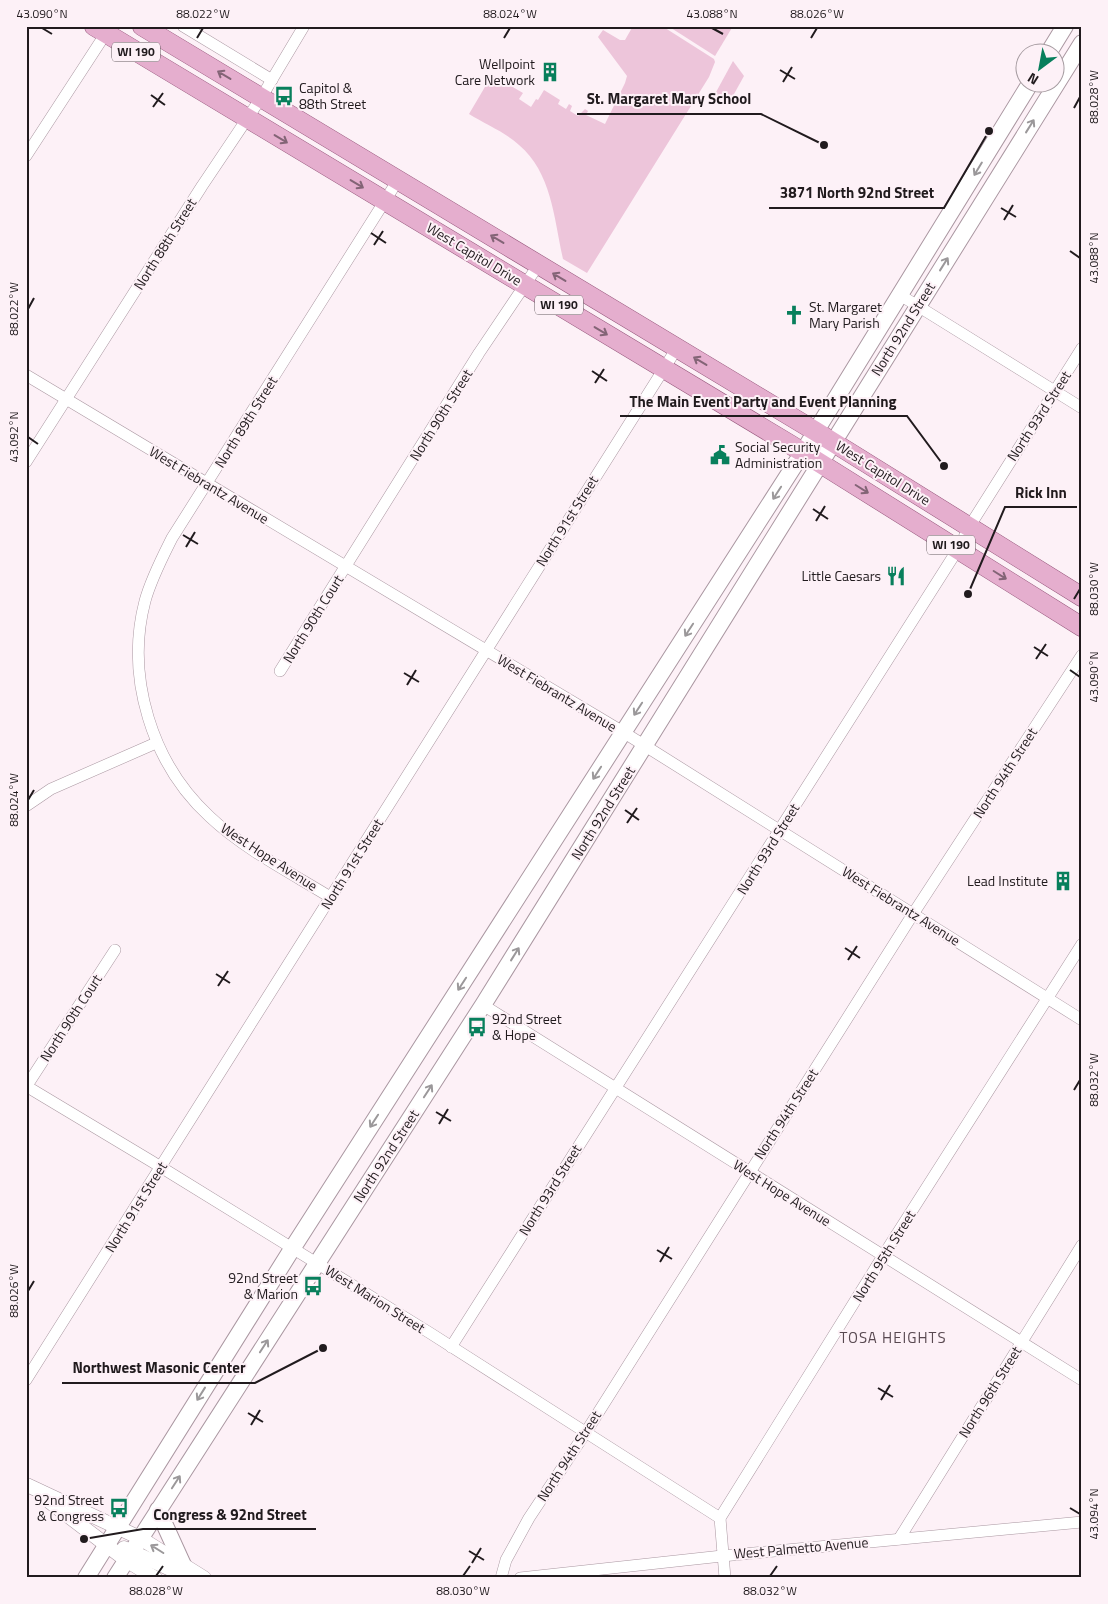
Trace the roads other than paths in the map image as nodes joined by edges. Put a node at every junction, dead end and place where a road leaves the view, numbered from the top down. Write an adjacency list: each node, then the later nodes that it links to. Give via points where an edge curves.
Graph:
1 (142, 26): 10 (main road, West Capitol Drive / WI 190, one-way to 1)
2 (183, 26): 8 (street)
3 (304, 26): 8 (street, North 88th Street)
4 (1065, 26): 6 (main road)
5 (103, 29): 11 (main road, West Capitol Drive / WI 190); 12 (street)
6 (1055, 42)
7 (1082, 43): 18 (main road, North 92nd Street, one-way to 7)
8 (272, 80): 10 (street, North 88th Street)
9 (1025, 92): 17 (main road, North 92nd Street, one-way to 17)
10 (261, 98): 11 (street, North 88th Street); 13 (main road, West Capitol Drive / WI 190)
11 (247, 118): 14 (main road, West Capitol Drive / WI 190, one-way to 14); 24 (street, North 88th Street)
12 (26, 156)
13 (398, 180): 14 (street, North 89th Street); 15 (main road, West Capitol Drive / WI 190, one-way to 13)
14 (385, 201): 16 (main road, West Capitol Drive / WI 190); 29 (street, North 89th Street)
15 (538, 264): 16 (street, North 90th Street); 19 (main road, West Capitol Drive / WI 190, one-way to 15)
16 (525, 285): 21 (main road, West Capitol Drive / WI 190, one-way to 21); 32 (street, North 90th Street)
17 (900, 295): 18 (street); 26 (main road, North 92nd Street)
18 (918, 305): 23 (street); 27 (main road, North 92nd Street)
19 (677, 348): 21 (street, North 91st Street); 26 (main road, West Capitol Drive / WI 190, one-way to 19)
20 (1082, 348): 23 (street, North 93rd Street)
21 (664, 368): 26 (main road, West Capitol Drive / WI 190, via 717,400); 35 (street, North 91st Street)
22 (26, 375): 24 (street, West Fiebrantz Avenue)
23 (1055, 391): 25 (street); 30 (street, North 93rd Street)
24 (67, 399): 28 (street, North 88th Street); 29 (street, West Fiebrantz Avenue)
25 (1082, 408)
26 (810, 441): 27 (main road, West Capitol Drive / WI 190); 38 (main road, North 92nd Street, one-way to 38)
27 (827, 453): 30 (main road, West Capitol Drive / WI 190, via 888,476); 31 (main road, West Capitol Drive / WI 190, one-way to 31); 40 (main road, North 92nd Street)
28 (26, 462)
29 (207, 483): 32 (street, West Fiebrantz Avenue); 39 (street, North 89th Street, via 158,564 145,601 139,636 139,673 144,706)
30 (970, 527): 31 (street, North 93rd Street); 33 (main road, West Capitol Drive / WI 190)
31 (958, 549): 34 (main road, West Capitol Drive / WI 190, one-way to 34); 42 (street, North 93rd Street)
32 (346, 566): 35 (street, West Fiebrantz Avenue); 37 (street, North 90th Court)
33 (1082, 597)
34 (1082, 627)
35 (486, 651): 38 (street, West Fiebrantz Avenue); 43 (street, North 91st Street)
36 (1082, 655): 44 (street, North 94th Street)
37 (280, 671)
38 (623, 732): 40 (street, West Fiebrantz Avenue); 55 (main road, North 92nd Street, one-way to 55)
39 (156, 743): 41 (street, via 51,789); 43 (street, West Hope Avenue, via 181,784 209,817 239,840)
40 (645, 746): 42 (street, West Fiebrantz Avenue); 48 (main road, North 92nd Street, one-way to 40)
41 (26, 806)
42 (780, 831): 44 (street, West Fiebrantz Avenue); 51 (street, North 93rd Street)
43 (330, 897): 52 (street, North 91st Street)
44 (914, 914): 47 (street, West Fiebrantz Avenue); 53 (street, North 94th Street)
45 (1082, 944): 47 (street, North 95th Street)
46 (115, 950): 50 (street, North 90th Court)
47 (1046, 998): 49 (street, West Fiebrantz Avenue); 56 (street, North 95th Street)
48 (483, 1005): 51 (street, West Hope Avenue); 57 (main road, North 92nd Street, one-way to 48)
49 (1082, 1020)
50 (26, 1087): 52 (street, West Marion Street)
51 (614, 1088): 53 (street, West Hope Avenue); 59 (street, North 93rd Street)
52 (162, 1167): 55 (street, West Marion Street); 60 (street, North 91st Street)
53 (749, 1172): 56 (street, West Hope Avenue); 62 (street, North 94th Street)
54 (1082, 1245): 58 (street, North 96th Street)
55 (292, 1249): 57 (street, West Marion Street); 67 (main road, North 92nd Street, one-way to 67)
56 (883, 1256): 58 (street, West Hope Avenue); 65 (street, North 95th Street)
57 (317, 1264): 59 (street, West Marion Street); 64 (main road, North 92nd Street, one-way to 57)
58 (1021, 1342): 61 (street, West Hope Avenue); 68 (street, North 96th Street)
59 (451, 1347): 62 (street, West Marion Street)
60 (26, 1380)
61 (1082, 1380)
62 (586, 1432): 65 (street, West Marion Street); 77 (street, North 94th Street, via 529,1518 506,1560)
63 (27, 1485): 67 (street); 69 (street)
64 (158, 1510): 70 (main road, North 92nd Street); 72 (main road)
65 (720, 1518): 71 (street)
66 (1082, 1522): 68 (street, West Palmetto Avenue)
67 (117, 1526): 69 (main road, North 92nd Street); 70 (street)
68 (899, 1539): 71 (street, West Palmetto Avenue)
69 (106, 1544): 70 (street); 73 (main road, North 92nd Street)
70 (133, 1550): 72 (street, one-way to 70); 74 (main road, North 92nd Street); 75 (street)
71 (722, 1556): 78 (street, West Palmetto Avenue); 79 (street)
72 (187, 1571): 76 (street)
73 (86, 1578)
74 (115, 1578)
75 (155, 1578)
76 (204, 1578)
77 (501, 1578)
78 (520, 1578)
79 (725, 1578)

